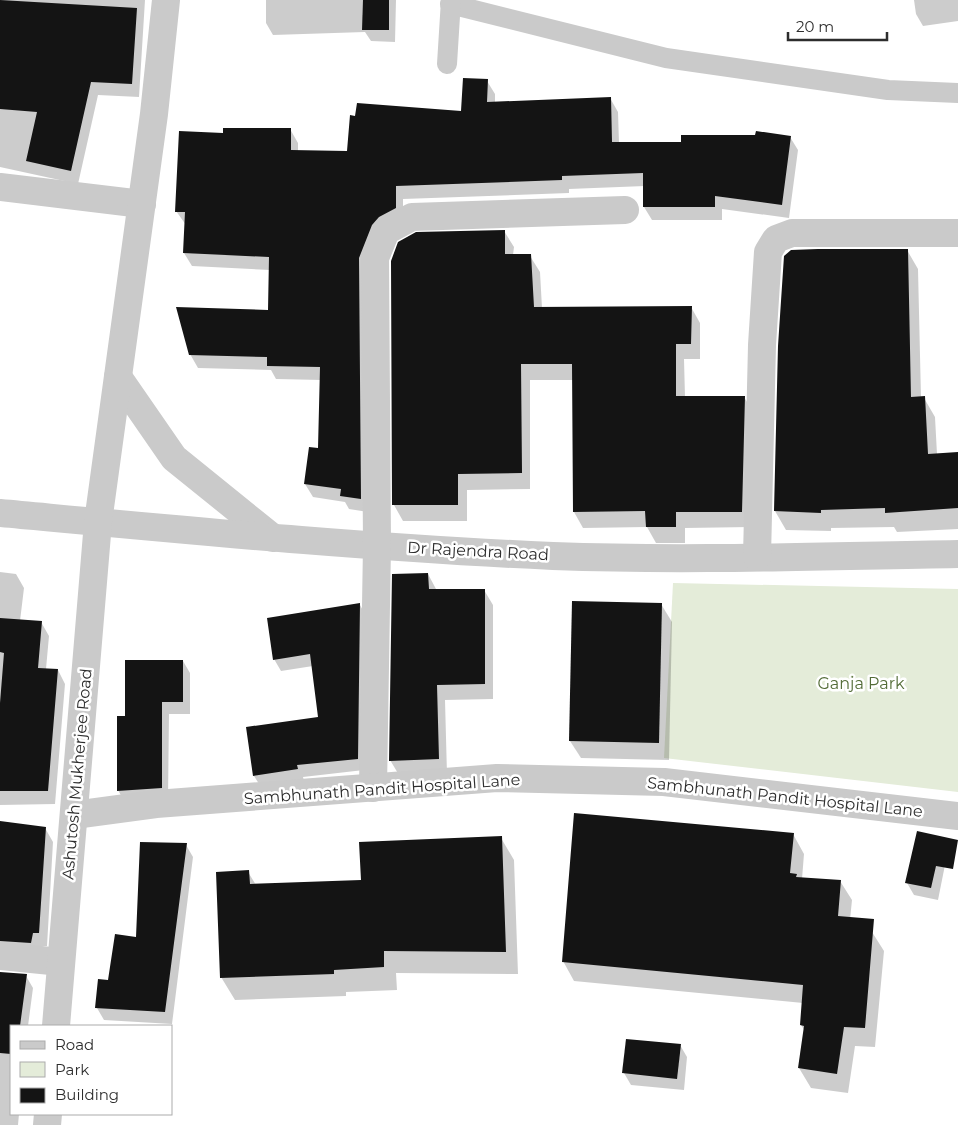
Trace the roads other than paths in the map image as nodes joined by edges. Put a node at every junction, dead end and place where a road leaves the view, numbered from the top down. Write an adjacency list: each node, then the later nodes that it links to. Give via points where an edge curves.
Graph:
1 (166, 0): 6 (street, Ashutosh Mukherjee Road)
2 (450, 2): 3 (lane); 4 (lane, via 666,58 888,90)
3 (447, 64)
4 (958, 93)
5 (0, 187): 6 (street)
6 (142, 204): 9 (street, Ashutosh Mukherjee Road)
7 (625, 210): 13 (street, via 412,217 386,231 375,258)
8 (958, 233): 15 (street, via 792,233 776,238 768,252 762,345)
9 (118, 377): 11 (street, Ashutosh Mukherjee Road); 12 (street, via 174,458)
10 (0, 513): 11 (street, Dr Rajendra Road)
11 (98, 522): 12 (street, Dr Rajendra Road); 17 (street, Ashutosh Mukherjee Road)
12 (273, 538): 13 (street, Dr Rajendra Road)
13 (376, 545): 15 (street, Dr Rajendra Road, via 554,556); 16 (street)
14 (958, 554): 15 (street, Dr Rajendra Road)
15 (757, 557)
16 (373, 788): 17 (street, Sambhunath Pandit Hospital Lane, via 156,804); 18 (street, Sambhunath Pandit Hospital Lane, via 497,778 664,782)
17 (74, 815): 20 (street, Ashutosh Mukherjee Road)
18 (958, 816)
19 (0, 956): 20 (street)
20 (61, 962): 21 (street, Ashutosh Mukherjee Road)
21 (56, 1025)

